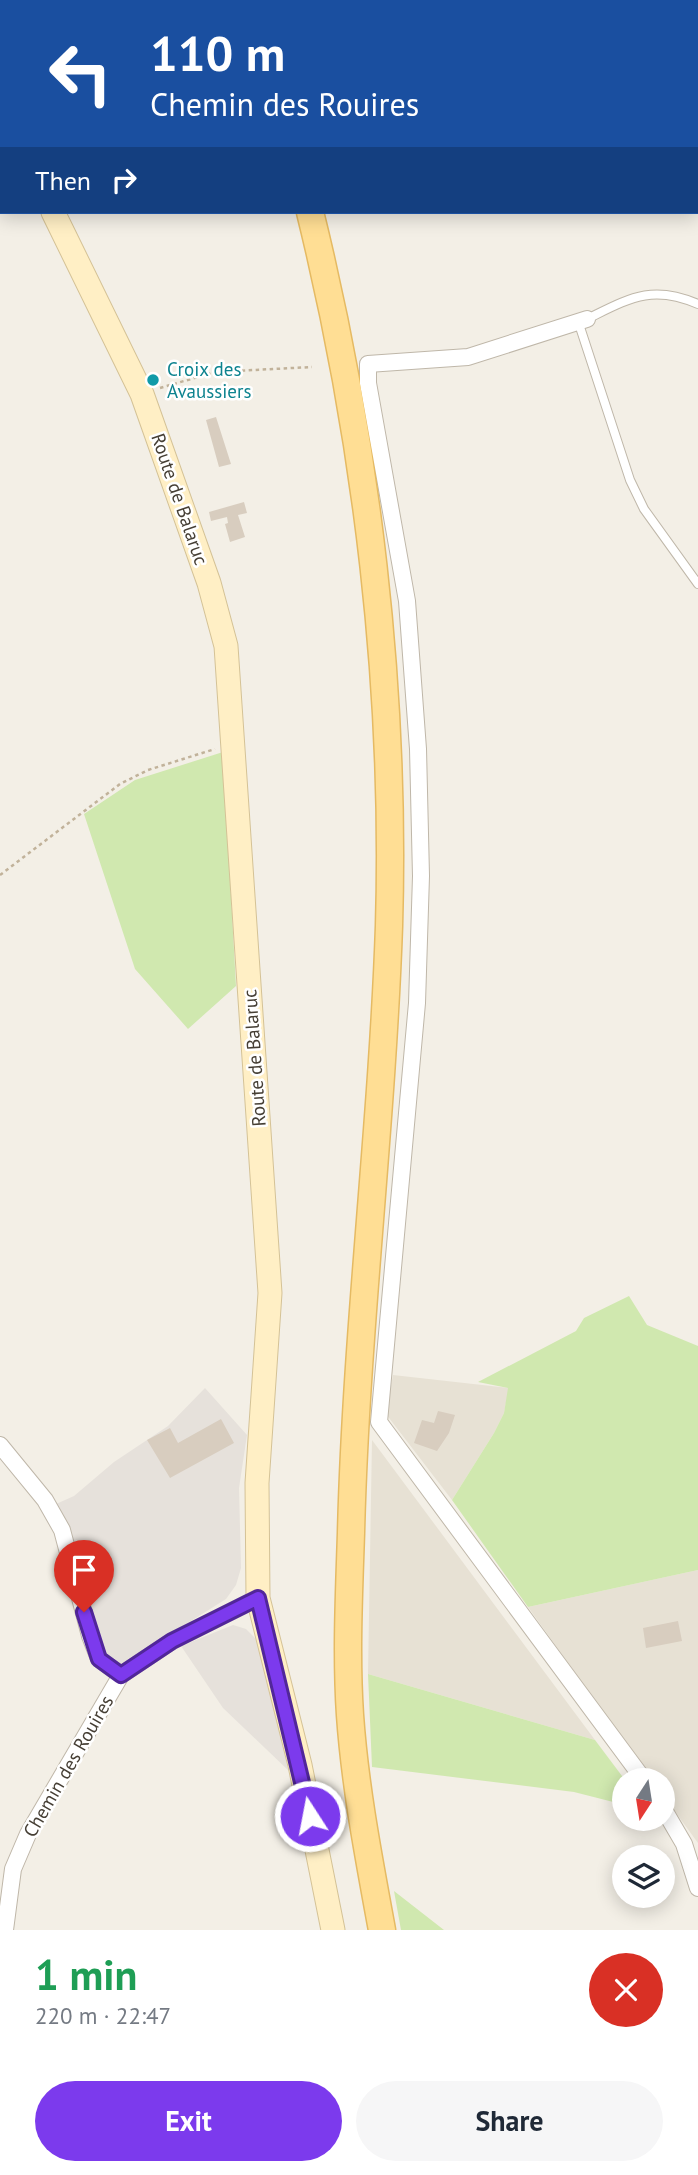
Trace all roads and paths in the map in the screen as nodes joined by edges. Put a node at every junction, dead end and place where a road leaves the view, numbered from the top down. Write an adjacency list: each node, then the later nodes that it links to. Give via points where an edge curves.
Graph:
1 (53, 214): 6 (street, Route de Balaruc)
2 (311, 214): 18 (main road, via 355,436 372,562 385,727 389,924 353,1453 348,1640 352,1731)
3 (698, 304): 4 (lane, via 654,292)
4 (582, 320): 7 (lane, via 630,480 644,509); 13 (street, via 468,357 368,364 407,601 418,748 421,876 417,1003 379,1422)
5 (312, 368): 6 (path, via 215,372)
6 (142, 394): 8 (street, Route de Balaruc, via 218,615 226,646)
7 (698, 584)
8 (234, 743): 9 (path, via 148,770 120,785); 11 (street, Route de Balaruc, via 270,1293 257,1472)
9 (0, 875)
10 (0, 1445): 12 (street, via 45,1500 62,1530 99,1659)
11 (258, 1598): 12 (street, Chemin des Rouires, via 172,1641); 17 (street, Route de Balaruc, via 300,1765)
12 (121, 1675): 16 (street, Chemin des Rouires, via 28,1834 13,1869)
13 (635, 1768)
14 (676, 1830): 15 (street)
15 (698, 1888)
16 (5, 1930)
17 (333, 1930)
18 (382, 1930)

